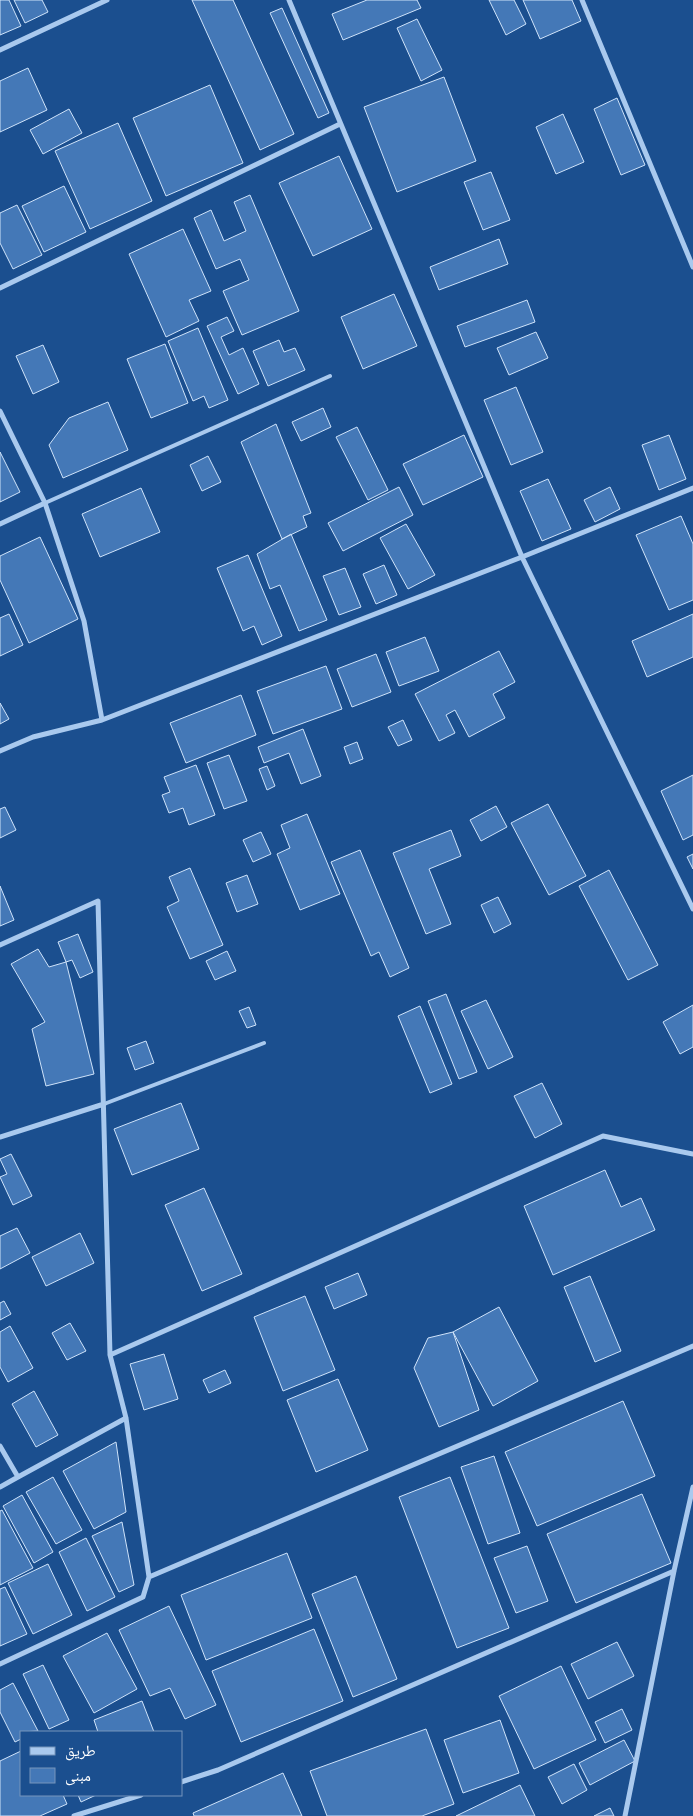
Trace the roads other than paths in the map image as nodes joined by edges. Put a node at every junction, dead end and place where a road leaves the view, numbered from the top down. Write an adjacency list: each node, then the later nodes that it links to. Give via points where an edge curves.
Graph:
1 (107, 0): 4 (street)
2 (289, 0): 5 (street)
3 (582, 0): 6 (street)
4 (0, 50)
5 (340, 124): 7 (street); 13 (street)
6 (693, 266)
7 (0, 288)
8 (330, 376): 11 (lane)
9 (0, 411): 11 (street)
10 (693, 488): 13 (street)
11 (45, 503): 12 (street); 14 (street, via 84,621)
12 (0, 524)
13 (522, 557): 14 (street); 16 (street)
14 (102, 720): 15 (street, via 33,737)
15 (0, 750)
16 (693, 909)
17 (0, 945): 19 (street, via 98,901)
18 (264, 1043): 19 (lane)
19 (104, 1104): 20 (street); 23 (street)
20 (0, 1137)
21 (693, 1154): 23 (street, via 603,1136)
22 (693, 1346): 30 (street)
23 (110, 1355): 24 (street)
24 (126, 1418): 26 (street); 30 (street)
25 (0, 1446): 26 (street)
26 (18, 1477): 27 (street)
27 (0, 1487)
28 (693, 1487): 29 (street)
29 (674, 1571): 32 (street, via 218,1770); 35 (street)
30 (149, 1577): 31 (street, via 142,1597)
31 (0, 1664)
32 (182, 1782)
33 (138, 1796): 34 (street)
34 (74, 1816)
35 (625, 1816)

